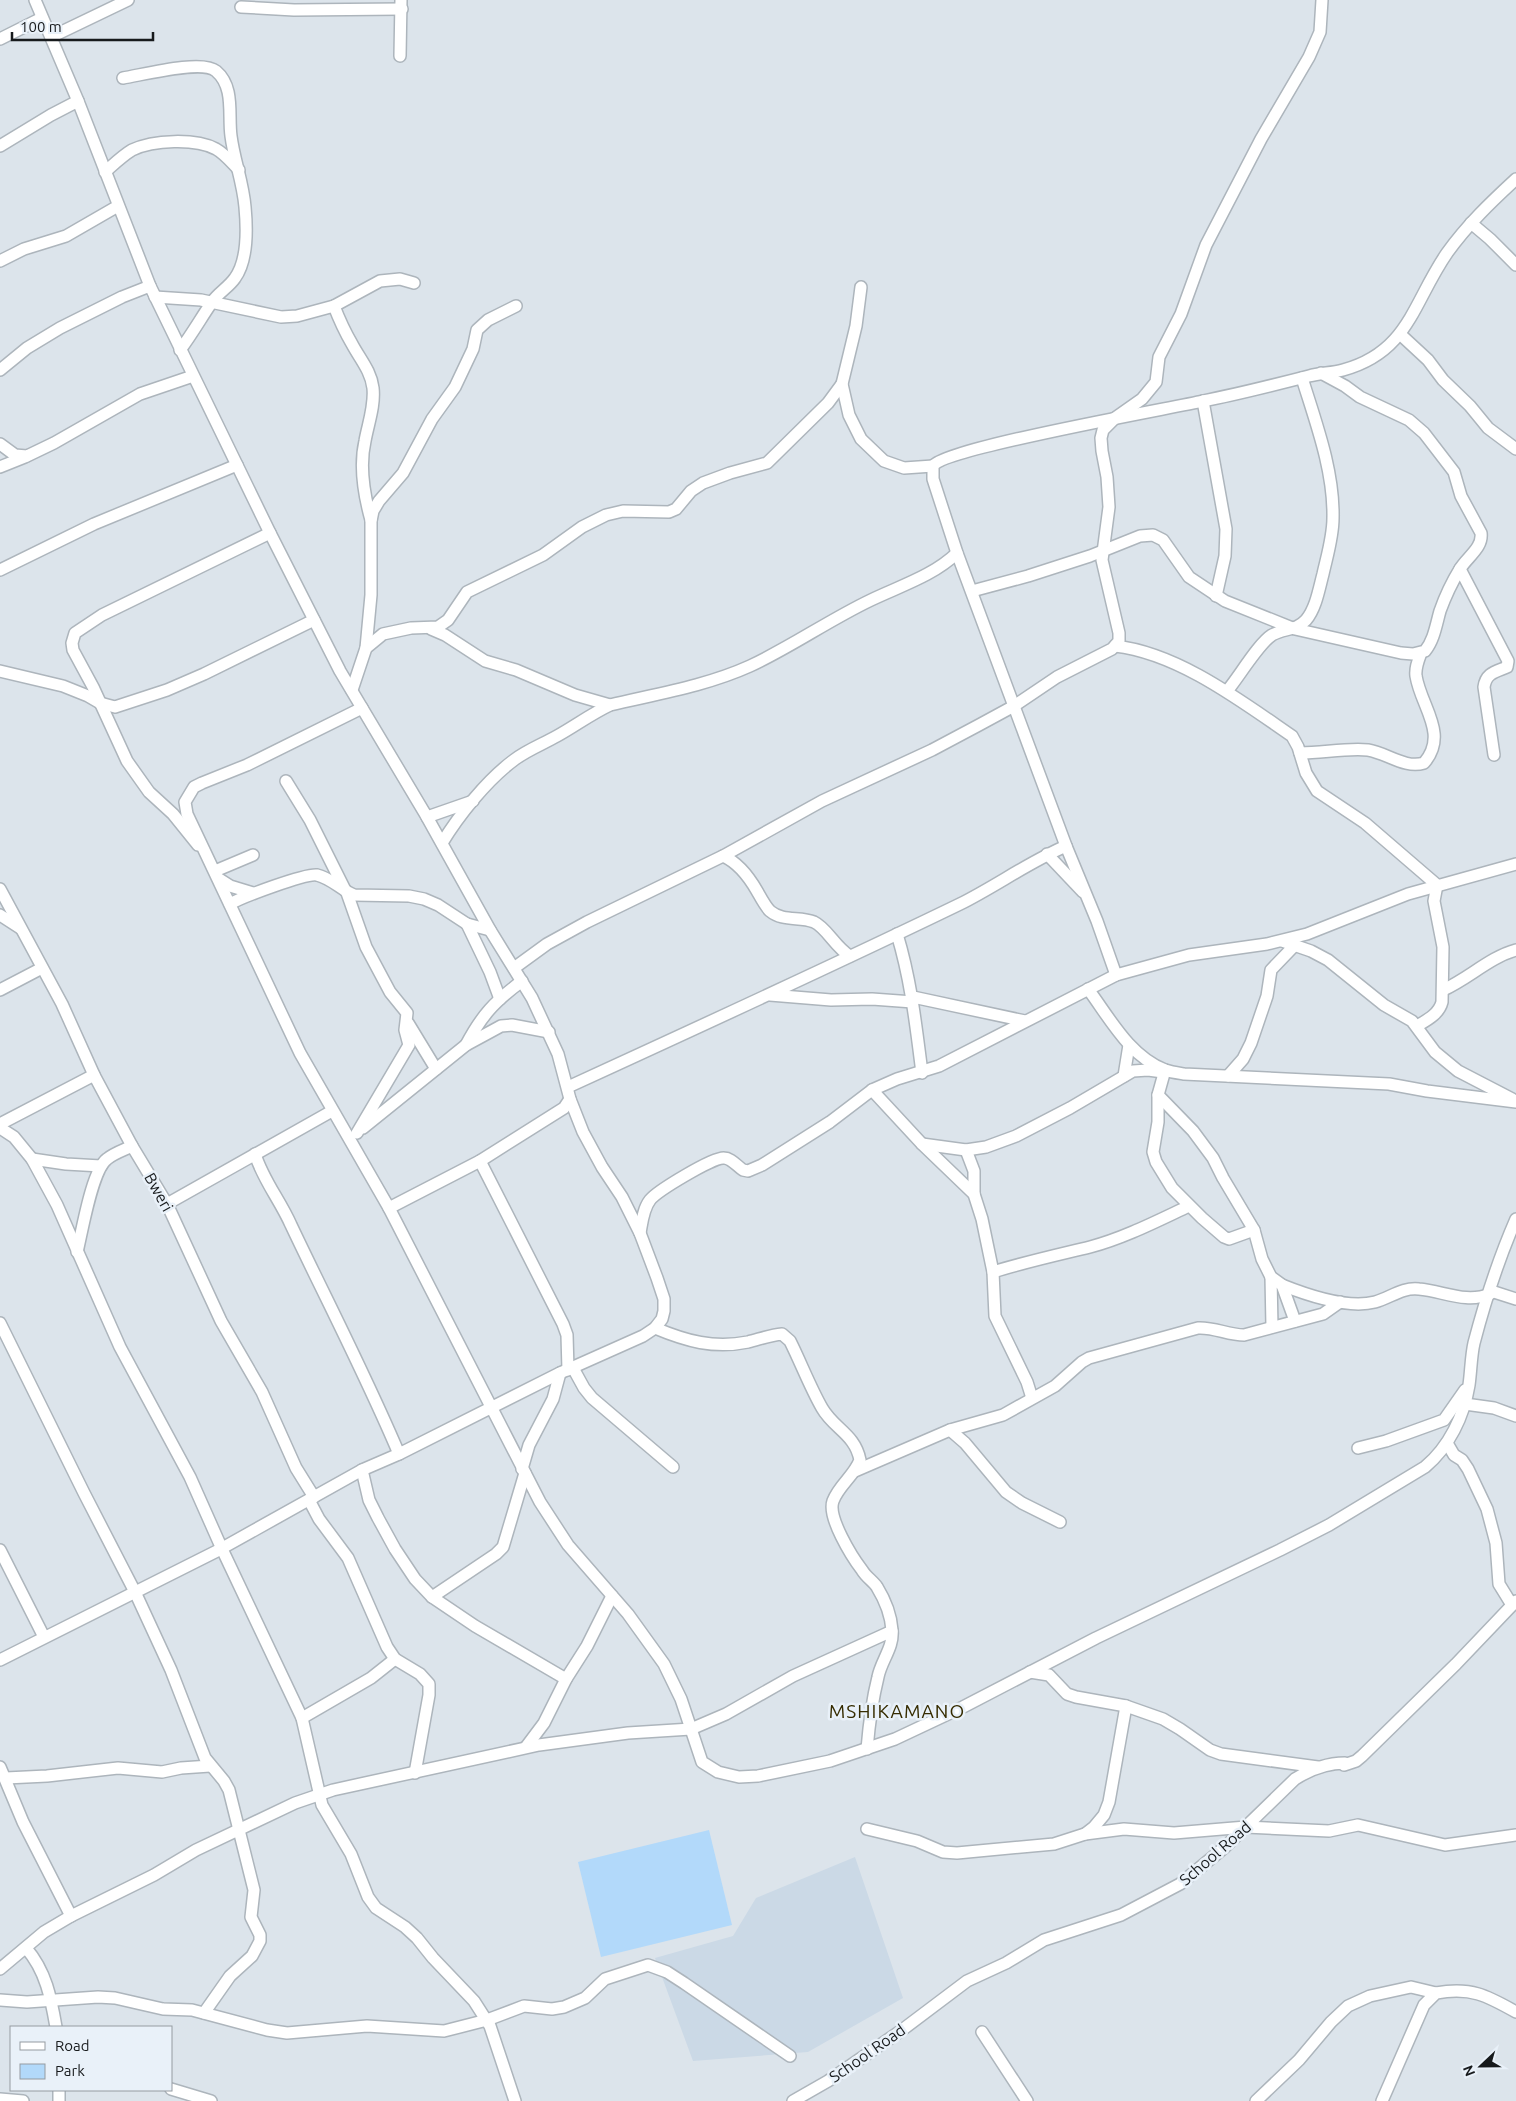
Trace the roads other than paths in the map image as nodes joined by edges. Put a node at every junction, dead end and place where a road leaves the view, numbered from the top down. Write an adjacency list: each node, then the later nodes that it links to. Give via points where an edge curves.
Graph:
1 (34, 0): 7 (street)
2 (128, 0): 8 (street)
3 (1322, 0): 35 (street, via 1320,32 1310,57 1261,139 1206,245 1184,306 1159,357 1156,382 1142,399)
4 (295, 5): 5 (street); 6 (street)
5 (401, 5): 10 (street)
6 (241, 7)
7 (42, 18): 8 (street); 9 (street)
8 (50, 37): 12 (street)
9 (0, 39)
10 (400, 56)
11 (123, 78): 14 (street, via 192,67 216,70 229,94 230,135)
12 (78, 101): 13 (street); 15 (street)
13 (0, 146)
14 (240, 171): 15 (street, via 215,149 175,142 134,150); 24 (street, via 246,208 243,261 231,283)
15 (105, 172): 17 (street)
16 (1516, 179): 18 (street)
17 (118, 206): 19 (street, via 66,236 24,249); 23 (street)
18 (1471, 223): 20 (street); 27 (street, via 1430,280)
19 (0, 261)
20 (1516, 265)
21 (414, 282): 25 (street, via 400,279 380,281)
22 (861, 287): 33 (street, via 856,326)
23 (153, 292): 24 (street); 28 (street); 29 (street, via 122,297 60,328 27,348)
24 (212, 301): 25 (street, via 281,316 297,316); 28 (street)
25 (334, 306): 42 (street, via 346,334 365,364 373,390 362,467)
26 (516, 306): 42 (street, via 488,320 477,330 473,349 455,388 432,419 400,476 379,501)
27 (1400, 335): 30 (street, via 1358,365); 37 (street, via 1425,356 1443,380 1492,431)
28 (180, 350): 31 (street)
29 (0, 370)
30 (1322, 373): 32 (street); 46 (street, via 1360,397 1409,420 1432,441 1454,472 1461,496 1481,538 1478,547)
31 (193, 376): 38 (street, via 140,394); 39 (street)
32 (1302, 378): 34 (street); 51 (street, via 1329,474 1333,520 1311,614)
33 (842, 384): 40 (street, via 854,427 873,452 904,468); 52 (street, via 828,403 767,463 703,483 669,512 623,511 606,515 582,527 542,555 467,592 448,620)
34 (1203, 402): 35 (street); 49 (street, via 1226,529 1225,556)
35 (1115, 418): 40 (street, via 972,450 938,460); 44 (street, via 1103,430 1101,438 1109,506)
36 (0, 444): 38 (street, via 15,455)
37 (1516, 450)
38 (26, 456): 41 (street)
39 (237, 465): 43 (street); 47 (street, via 94,524)
40 (933, 466): 45 (street, via 933,480)
41 (0, 467)
42 (371, 522): 54 (street, via 371,595)
43 (270, 533): 50 (street); 59 (street, via 102,615 76,633 73,650)
44 (1103, 551): 48 (street); 49 (street, via 1140,536 1158,536 1189,577); 53 (street, via 1104,576 1119,633)
45 (957, 552): 48 (street); 60 (street, via 932,572 870,601 749,666)
46 (1460, 569): 55 (street, via 1446,595 1429,646); 64 (street, via 1508,661 1506,667 1485,679)
47 (0, 570)
48 (972, 591): 61 (street)
49 (1216, 596): 51 (street)
50 (314, 620): 57 (street); 59 (street, via 167,690 115,707)
51 (1295, 628): 55 (street, via 1401,653); 58 (street, via 1272,635)
52 (431, 629): 54 (street, via 396,630 383,634); 60 (street, via 485,661)
53 (1115, 646): 58 (street, via 1158,656); 61 (street, via 1057,677)
54 (366, 648): 57 (street)
55 (1421, 654): 63 (street, via 1416,675 1435,738 1432,754 1424,763 1410,765 1368,750)
56 (0, 671): 59 (street, via 75,690)
57 (352, 690): 62 (street)
58 (1227, 691): 63 (street, via 1292,736)
59 (100, 703): 70 (street, via 120,746 149,792 173,814)
60 (610, 706): 66 (street, via 515,759)
61 (1014, 706): 69 (street); 73 (street, via 932,750 822,801)
62 (362, 708): 67 (street); 70 (street, via 247,766 194,787 184,802)
63 (1300, 753): 76 (street, via 1306,773 1317,791 1366,823)
64 (1494, 755)
65 (286, 780): 78 (street)
66 (473, 801): 67 (street); 68 (street, via 454,823)
67 (427, 817): 68 (street)
68 (442, 844): 85 (street)
69 (1066, 846): 71 (street); 80 (street)
70 (205, 852): 75 (street)
71 (1047, 854): 80 (street); 86 (street, via 967,900)
72 (253, 855): 75 (street)
73 (723, 856): 90 (street, via 746,874 770,910 783,918 809,920 821,926 836,946); 92 (street, via 587,922 547,944)
74 (1516, 864): 76 (street)
75 (217, 875): 79 (street, via 230,886); 81 (street)
76 (1437, 885): 87 (street, via 1307,934); 97 (street, via 1434,901 1443,947)
77 (0, 889): 84 (street, Bweri)
78 (347, 892): 79 (street, via 313,874); 83 (street, via 424,900); 101 (street, via 366,947 390,992 404,1008)
79 (253, 893): 81 (street)
80 (1088, 897): 93 (street)
81 (230, 904): 118 (street, via 300,1053)
82 (0, 915): 84 (street)
83 (467, 924): 85 (street); 99 (street)
84 (22, 929): 91 (street, Bweri)
85 (490, 930): 92 (street)
86 (897, 934): 90 (street); 100 (street)
87 (1281, 940): 88 (street); 93 (street, via 1189,955)
88 (1295, 945): 103 (street, via 1328,960 1384,1005); 112 (street, via 1271,970 1267,996 1251,1043)
89 (1516, 950): 97 (street)
90 (850, 956): 98 (street)
91 (42, 968): 96 (street); 110 (street, Bweri)
92 (514, 968): 94 (street)
93 (1116, 975): 95 (street)
94 (522, 982): 99 (street); 104 (street)
95 (1088, 989): 102 (street); 106 (street)
96 (0, 990)
97 (1443, 990): 103 (street, via 1440,1009)
98 (769, 995): 100 (street, via 831,1000); 113 (street)
99 (500, 999): 105 (street, via 482,1017)
100 (913, 1000): 102 (street); 109 (street)
101 (407, 1020): 107 (street); 121 (street, via 409,1045)
102 (1025, 1021): 109 (street)
103 (1417, 1026): 117 (street, via 1435,1052 1458,1071)
104 (549, 1032): 105 (street, via 501,1026); 113 (street)
105 (466, 1045): 107 (street)
106 (1129, 1045): 108 (street); 111 (street)
107 (436, 1069): 121 (street)
108 (1165, 1071): 111 (street, via 1140,1070); 112 (street); 115 (street)
109 (922, 1073): 114 (street)
110 (94, 1075): 119 (street); 124 (street, Bweri)
111 (1124, 1076): 125 (street, via 1016,1136 986,1147)
112 (1228, 1076): 117 (street, via 1389,1084)
113 (568, 1087): 116 (street)
114 (872, 1090): 123 (street); 136 (street, via 804,1139 755,1169 743,1170 722,1158 661,1190 648,1202)
115 (1158, 1095): 132 (street, via 1153,1152 1162,1174); 135 (street, via 1193,1131 1213,1158)
116 (570, 1099): 128 (street, via 564,1108); 136 (street, via 590,1146)
117 (1516, 1101)
118 (332, 1110): 121 (street); 126 (street)
119 (14, 1118): 120 (street); 122 (street)
120 (0, 1126): 122 (street)
121 (354, 1136): 133 (street)
122 (14, 1137): 127 (street)
123 (922, 1144): 125 (street); 130 (street)
124 (132, 1146): 129 (street, via 107,1159); 131 (street, Bweri)
125 (966, 1150): 130 (street, via 974,1172)
126 (255, 1154): 131 (street); 157 (street, via 349,1342)
127 (32, 1159): 129 (street); 137 (street, via 57,1205)
128 (480, 1160): 133 (street); 148 (street, via 563,1324 567,1335)
129 (101, 1166): 137 (street)
130 (974, 1194): 138 (street)
131 (167, 1204): 162 (street, Bweri, via 209,1297 262,1392)
132 (1189, 1206): 135 (street, via 1226,1238); 138 (street, via 1091,1246)
133 (390, 1208): 152 (street)
134 (1516, 1219): 141 (street)
135 (1254, 1230): 139 (street)
136 (640, 1233): 147 (street, via 664,1300 662,1319)
137 (76, 1252): 164 (street, via 120,1347 190,1477)
138 (993, 1272): 150 (street, via 995,1316)
139 (1271, 1277): 140 (street); 146 (street)
140 (1282, 1285): 143 (street); 144 (street)
141 (1490, 1292): 142 (street); 143 (street, via 1472,1299 1410,1288 1373,1302); 149 (street, via 1474,1345)
142 (1516, 1299)
143 (1340, 1302): 144 (street, via 1323,1314)
144 (1295, 1321): 146 (street)
145 (0, 1323): 166 (street)
146 (1272, 1327): 150 (street, via 1232,1335 1198,1328 1089,1358 1054,1386)
147 (655, 1328): 148 (street); 161 (street, via 690,1341 724,1346 782,1334 790,1341 822,1409 852,1439 860,1460)
148 (567, 1370): 152 (street); 158 (street, via 592,1398); 160 (street, via 529,1445)
149 (1469, 1384): 151 (street); 156 (street, via 1444,1420)
150 (1032, 1398): 154 (street, via 1003,1415)
151 (1465, 1404): 153 (street, via 1494,1408); 155 (street)
152 (491, 1408): 157 (street); 160 (street)
153 (1516, 1416)
154 (950, 1430): 161 (street); 163 (street, via 965,1442 1006,1492)
155 (1447, 1443): 169 (street, via 1468,1469 1487,1509 1496,1543 1499,1584); 174 (street, via 1425,1468 1327,1526)
156 (1358, 1448)
157 (399, 1454): 159 (street)
158 (673, 1467)
159 (362, 1470): 162 (street); 167 (street, via 369,1500 395,1549 415,1579)
160 (523, 1471): 167 (street, via 503,1547); 168 (street, via 568,1545)
161 (855, 1471): 170 (street, via 838,1490 832,1510 851,1555 884,1600)
162 (311, 1498): 164 (street); 172 (street, Bweri, via 319,1519 348,1558)
163 (1060, 1522)
164 (222, 1549): 166 (street); 177 (street)
165 (0, 1550): 171 (street)
166 (135, 1592): 171 (street); 181 (street)
167 (432, 1596): 175 (street, via 475,1626)
168 (612, 1596): 175 (street); 178 (street, via 664,1664)
169 (1514, 1603): 183 (street, School Road, via 1362,1756 1344,1765)
170 (892, 1631): 178 (street, via 793,1676 726,1714); 180 (street, via 870,1715)
171 (44, 1637): 173 (street)
172 (395, 1659): 177 (street, via 371,1678); 184 (street, via 424,1677 430,1688)
173 (0, 1660)
174 (1030, 1672): 176 (street, via 1049,1675 1067,1694); 180 (street, via 895,1739)
175 (566, 1679): 179 (street, via 544,1723)
176 (1126, 1706): 183 (street, via 1163,1719 1221,1754); 190 (street, via 1109,1802 1104,1815)
177 (302, 1718): 186 (street)
178 (691, 1728): 179 (street); 180 (street, via 702,1762 718,1772 739,1777 803,1767)
179 (526, 1747): 184 (street)
180 (867, 1749)
181 (210, 1766): 185 (street, via 162,1772 118,1768); 188 (street, via 228,1787)
182 (0, 1767): 185 (street)
183 (1320, 1767): 187 (street, School Road, via 1295,1779)
184 (414, 1773): 186 (street)
185 (6, 1778): 192 (street, via 22,1822)
186 (318, 1794): 188 (street); 200 (street, via 324,1811 351,1854 370,1901 417,1938)
187 (1246, 1827): 190 (street, via 1174,1833 1124,1829); 191 (street, via 1329,1831 1358,1825 1445,1845); 209 (street, School Road, via 1180,1884 1121,1914 1044,1940 967,1981 902,2030)
188 (239, 1829): 192 (street); 199 (street, via 254,1890 251,1917 260,1940 252,1956 230,1976)
189 (868, 1829): 190 (street, via 917,1841 943,1852 957,1853 1054,1844)
190 (1085, 1834)
191 (1516, 1835)
192 (71, 1916): 193 (street, via 44,1932)
193 (26, 1948): 194 (street); 197 (street, via 38,1964)
194 (0, 1969)
195 (1436, 1993): 198 (street, via 1464,1990 1492,1998); 211 (street, via 1411,1987 1370,1996 1348,2006); 212 (street, via 1424,2006)
196 (0, 2000): 197 (street)
197 (51, 2000): 199 (street, via 124,1999 145,2006); 201 (street)
198 (1516, 2012)
199 (204, 2013): 200 (street, via 287,2033 367,2026 444,2031)
200 (487, 2020): 203 (street, via 524,2006 564,2007 584,1998 605,1979 648,1965 667,1972); 208 (street)
201 (56, 2026)
202 (982, 2032): 210 (street)
203 (790, 2056)
204 (172, 2089): 207 (street)
205 (0, 2099): 206 (street)
206 (23, 2101)
207 (211, 2101)
208 (515, 2101)
209 (793, 2101)
210 (1027, 2101)
211 (1256, 2101)
212 (1382, 2101)

